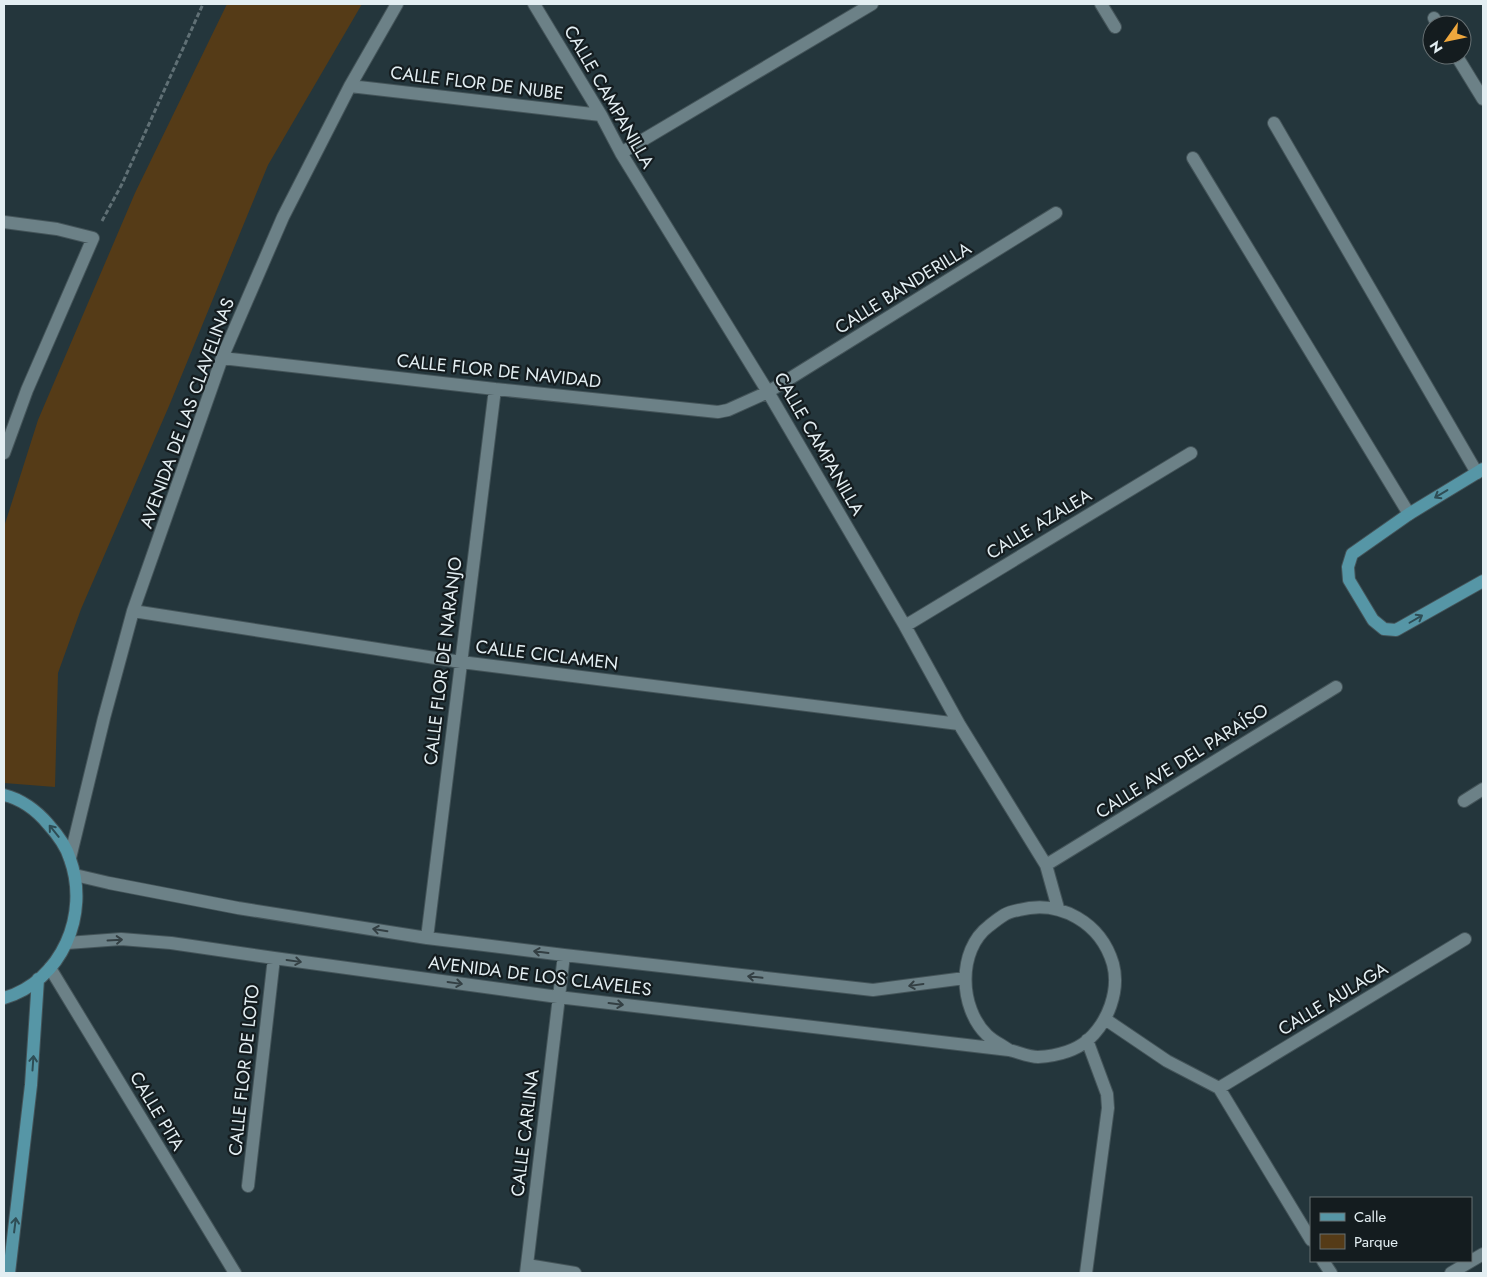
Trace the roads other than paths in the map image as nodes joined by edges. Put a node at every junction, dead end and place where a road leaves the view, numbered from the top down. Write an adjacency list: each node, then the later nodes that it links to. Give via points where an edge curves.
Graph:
1 (397, 4): 7 (street, AVENIDA DE LAS CLAVELINAS)
2 (534, 4): 9 (street, CALLE CAMPANILLA)
3 (872, 4): 11 (street)
4 (1101, 4): 5 (street)
5 (1115, 27)
6 (1462, 65): 8 (street)
7 (350, 86): 9 (street, CALLE FLOR DE NUBE); 15 (street, AVENIDA DE LAS CLAVELINAS, via 283,217)
8 (1483, 99)
9 (601, 115): 11 (street, CALLE CAMPANILLA)
10 (1274, 123): 20 (street)
11 (621, 153): 17 (street, CALLE CAMPANILLA)
12 (1193, 158): 21 (street)
13 (1056, 213): 17 (street, CALLE BANDERILLA)
14 (4, 222): 18 (street, via 57,229 92,238 27,390)
15 (222, 358): 16 (street, CALLE FLOR DE NAVIDAD); 23 (street, AVENIDA DE LAS CLAVELINAS)
16 (495, 389): 17 (street, CALLE FLOR DE NAVIDAD, via 718,412); 25 (street, CALLE FLOR DE NARANJO)
17 (768, 392): 24 (street, CALLE CAMPANILLA)
18 (4, 453)
19 (1191, 453): 24 (street, CALLE AZALEA)
20 (1480, 471): 21 (street, one-way to 21)
21 (1409, 514): 22 (street, one-way to 22, via 1352,554 1349,580 1373,620 1384,629 1396,630)
22 (1483, 581)
23 (133, 611): 25 (street, CALLE CICLAMEN); 31 (street, AVENIDA DE LAS CLAVELINAS)
24 (905, 626): 27 (street, CALLE CAMPANILLA)
25 (461, 662): 27 (street, CALLE CICLAMEN); 35 (street, CALLE FLOR DE NARANJO)
26 (1336, 687): 32 (street, CALLE AVE DEL PARAÍSO)
27 (958, 724): 32 (street, CALLE CAMPANILLA)
28 (1483, 789): 30 (street)
29 (4, 794): 31 (street, one-way to 29, via 57,834 43,818 27,805)
30 (1464, 801)
31 (70, 858): 33 (street)
32 (1046, 865): 34 (street, CALLE CAMPANILLA)
33 (75, 875): 35 (street, AVENIDA DE LOS CLAVELES, one-way to 33, via 238,908); 37 (street, via 76,910)
34 (1058, 908): 41 (street, via 1031,907 1006,914 984,930 970,952); 45 (street, via 1083,920 1102,940 1113,965 1114,993)
35 (427, 938): 38 (street, AVENIDA DE LOS CLAVELES, one-way to 35)
36 (1465, 940): 48 (street, CALLE AULAGA)
37 (67, 943): 39 (street, AVENIDA DE LOS CLAVELES, one-way to 39, via 121,939); 40 (street)
38 (564, 955): 41 (street, AVENIDA DE LOS CLAVELES, one-way to 38, via 873,990); 43 (street, CALLE CARLINA)
39 (274, 958): 43 (street, AVENIDA DE LOS CLAVELES, one-way to 43); 49 (street, CALLE FLOR DE LOTO)
40 (50, 968): 42 (street); 57 (street, CALLE PITA)
41 (964, 978): 47 (street, via 970,1008 986,1034)
42 (38, 980): 44 (street); 56 (street, one-way to 42, via 31,1085)
43 (558, 997): 47 (street, AVENIDA DE LOS CLAVELES, one-way to 47); 55 (street, CALLE CARLINA)
44 (4, 998)
45 (1105, 1019): 46 (street); 48 (street, via 1167,1061)
46 (1087, 1040): 47 (street, via 1063,1053 1045,1056); 59 (street, via 1107,1094 1108,1108)
47 (1009, 1050)
48 (1219, 1088): 50 (street)
49 (248, 1186)
50 (1310, 1238)
51 (1483, 1254): 52 (street)
52 (1472, 1261)
53 (1324, 1262): 60 (street)
54 (1470, 1262): 61 (street)
55 (526, 1269): 58 (street)
56 (9, 1273)
57 (235, 1273)
58 (575, 1273)
59 (1086, 1273)
60 (1331, 1273)
61 (1451, 1273)

